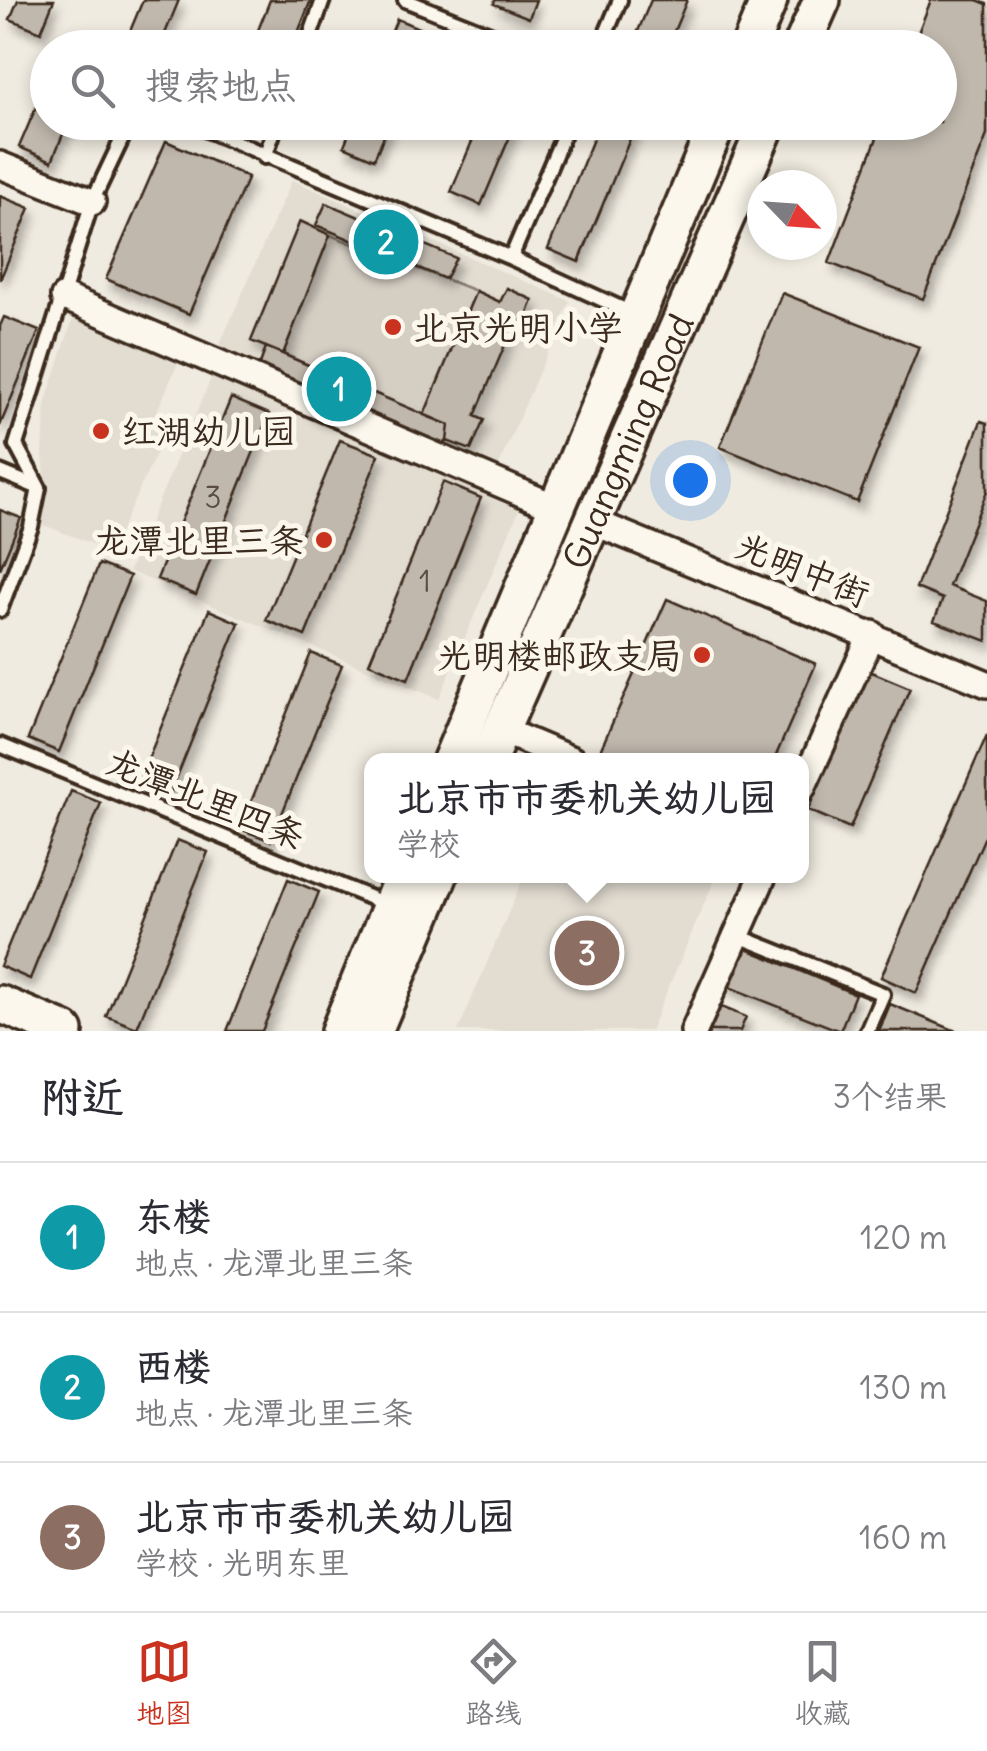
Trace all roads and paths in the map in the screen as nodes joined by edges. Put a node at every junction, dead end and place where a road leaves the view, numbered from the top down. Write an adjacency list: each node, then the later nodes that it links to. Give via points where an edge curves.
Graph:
1 (323, 0): 7 (lane)
2 (405, 0): 6 (lane)
3 (620, 0): 9 (lane)
4 (768, 0): 10 (main road)
5 (822, 0): 11 (main road)
6 (422, 4): 8 (lane)
7 (312, 30)
8 (483, 30)
9 (608, 30)
10 (756, 30)
11 (809, 30)
12 (121, 140): 20 (lane)
13 (227, 140): 18 (lane)
14 (270, 140): 18 (lane)
15 (561, 140): 21 (lane)
16 (711, 140): 23 (main road, Guangming Road)
17 (760, 140): 27 (main road, Guangming Road)
18 (264, 157): 21 (lane)
19 (0, 165): 20 (street)
20 (92, 202): 22 (lane)
21 (511, 258): 23 (lane)
22 (64, 297): 25 (lane, via 16,445); 26 (street)
23 (638, 316): 26 (main road, Guangming Road)
24 (0, 472): 25 (lane)
25 (40, 488): 28 (lane)
26 (557, 508): 33 (main road, Guangming Road)
27 (591, 521): 29 (street, 光明中街); 31 (main road, Guangming Road)
28 (0, 610)
29 (872, 634): 30 (street, 光明中街); 35 (street)
30 (987, 684)
31 (494, 745): 34 (street)
32 (0, 746): 36 (lane, 龙潭北里四条)
33 (454, 753)
34 (536, 753)
35 (809, 773)
36 (364, 879)
37 (437, 883): 44 (main road)
38 (760, 883): 40 (street)
39 (396, 891): 43 (main road)
40 (736, 935): 45 (street); 46 (lane, via 883,994)
41 (0, 1004): 42 (main road)
42 (65, 1031)
43 (339, 1031)
44 (374, 1031)
45 (694, 1031)
46 (867, 1031)

